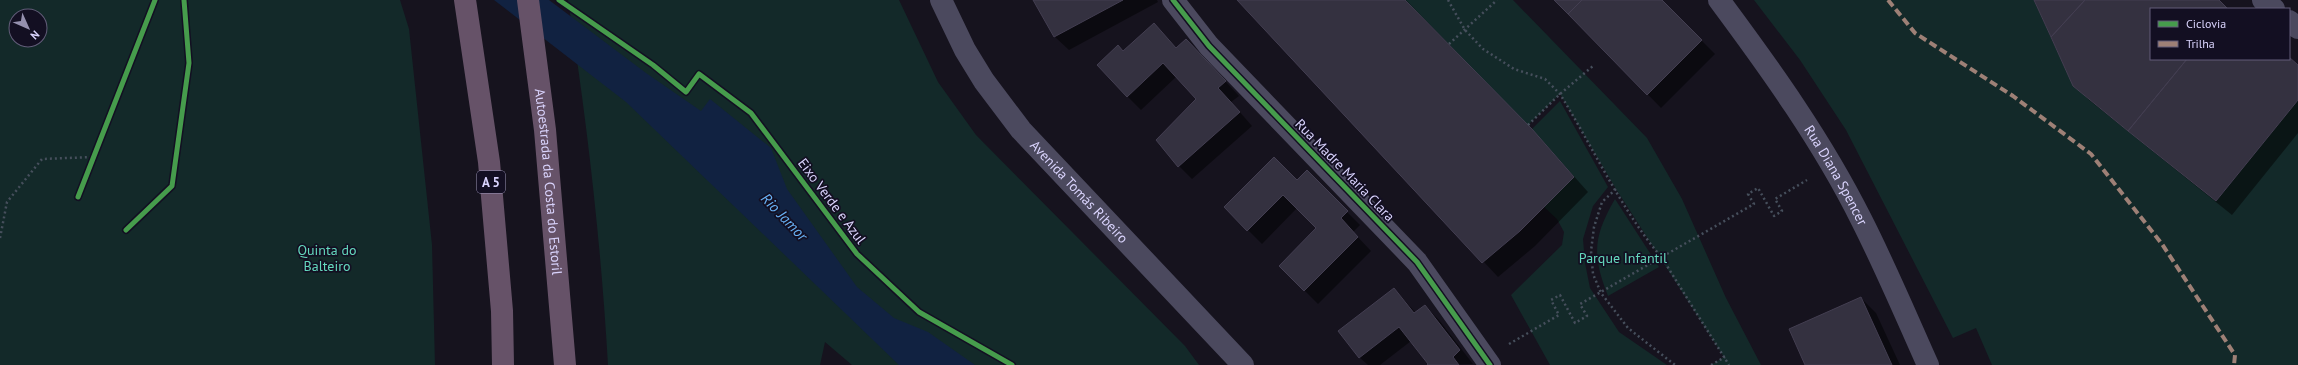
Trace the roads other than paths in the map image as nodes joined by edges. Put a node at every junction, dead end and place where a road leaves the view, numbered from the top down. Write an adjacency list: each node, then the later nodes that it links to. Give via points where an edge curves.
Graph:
1 (466, 0): 11 (highway, A 5, via 489,162 502,312)
2 (528, 0): 12 (highway, Autoestrada da Costa do Estoril, via 545,130)
3 (941, 0): 13 (street, Avenida Tomás Ribeiro, via 965,50 1020,130)
4 (1173, 0): 10 (street, Rua Madre Maria Clara, via 1209,46 1417,262)
5 (1719, 0): 14 (street, Rua Diana Spencer, via 1769,67 1828,159 1861,218)
6 (2263, 0): 7 (street)
7 (2273, 8)
8 (2290, 22): 9 (street)
9 (2298, 28)
10 (1488, 361)
11 (503, 365)
12 (565, 365)
13 (1243, 365)
14 (1928, 365)

